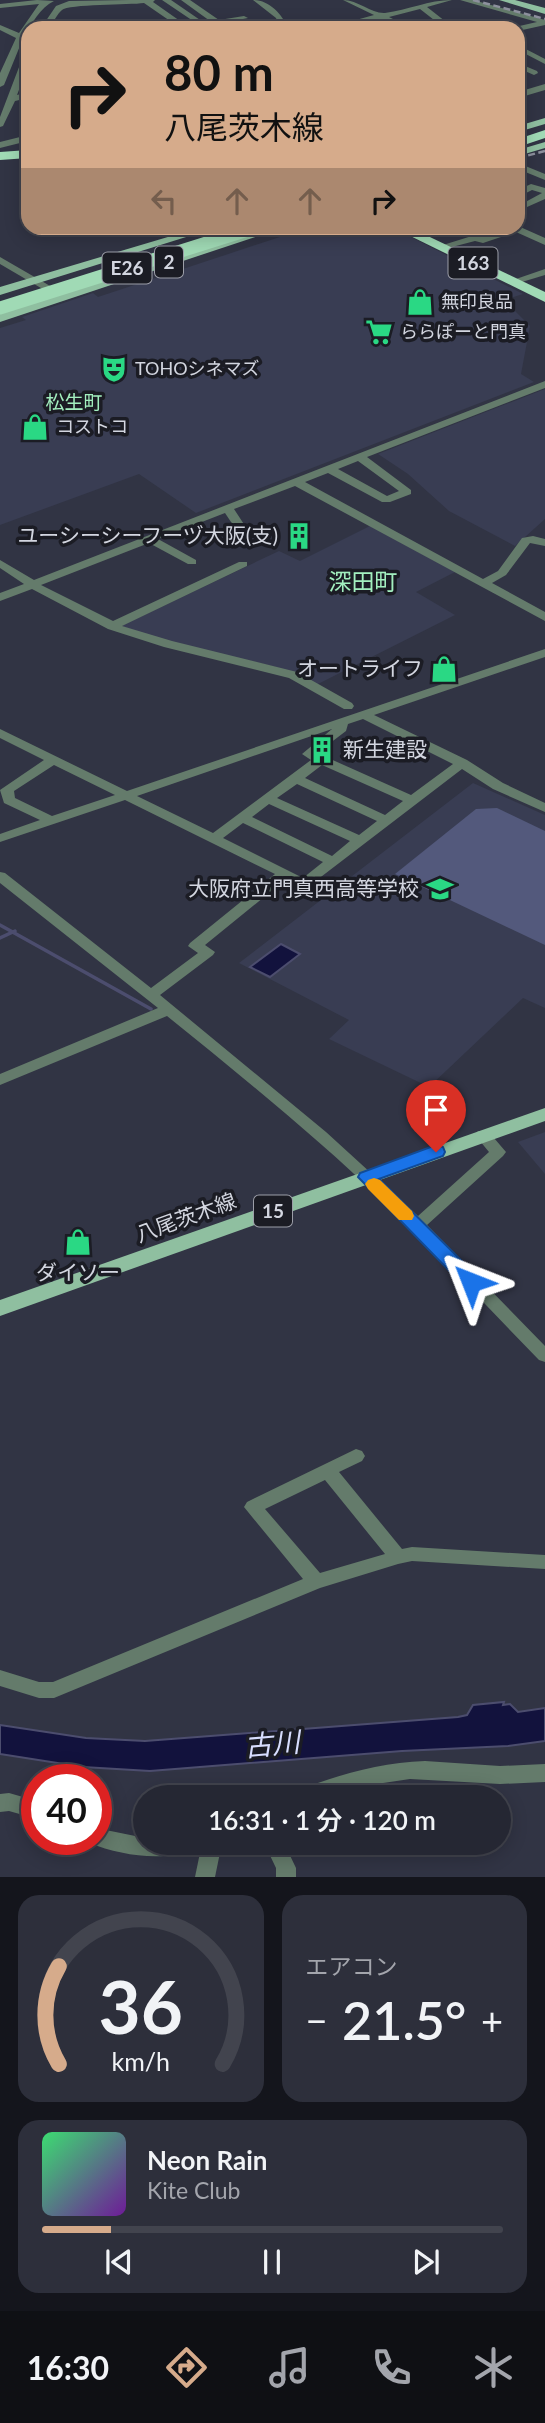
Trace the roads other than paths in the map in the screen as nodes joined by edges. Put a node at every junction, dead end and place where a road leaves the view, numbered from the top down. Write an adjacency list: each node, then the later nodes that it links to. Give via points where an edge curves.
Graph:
1 (69, 0): 10 (street)
2 (149, 0): 17 (street, via 72,3 59,8); 18 (street)
3 (166, 0): 19 (street)
4 (184, 0): 20 (street)
5 (258, 0): 22 (street)
6 (347, 0): 14 (street)
7 (448, 0): 12 (street)
8 (464, 0): 26 (street)
9 (504, 0): 13 (main road)
10 (46, 1): 11 (street); 16 (street)
11 (2, 6)
12 (422, 7): 14 (street); 25 (street)
13 (545, 11)
14 (383, 16): 23 (street); 24 (street)
15 (244, 18): 21 (street)
16 (34, 21)
17 (50, 21)
18 (174, 21)
19 (196, 21)
20 (215, 21)
21 (228, 21)
22 (280, 21)
23 (361, 21)
24 (393, 21)
25 (442, 21)
26 (542, 23): 28 (street); 29 (street)
27 (0, 27): 30 (street)
28 (525, 27)
29 (545, 30)
30 (21, 38)
31 (21, 42): 33 (street)
32 (525, 51): 34 (street)
33 (4, 57): 39 (street)
34 (545, 62)
35 (525, 69): 37 (street)
36 (21, 73): 38 (street)
37 (534, 74)
38 (18, 81): 39 (street); 43 (street)
39 (1, 83)
40 (545, 87): 41 (street)
41 (525, 93)
42 (21, 97): 43 (street)
43 (10, 100): 45 (street)
44 (545, 120): 47 (main road)
45 (0, 124)
46 (545, 128): 48 (highway)
47 (525, 129)
48 (525, 130)
49 (21, 140): 51 (street)
50 (543, 140): 52 (highway)
51 (0, 145)
52 (525, 146)
53 (21, 152): 54 (highway)
54 (0, 154)
55 (525, 169): 56 (street)
56 (545, 177)
57 (525, 190): 58 (street, via 531,187)
58 (545, 193): 59 (street)
59 (525, 205)
60 (525, 233): 73 (street)
61 (175, 235): 79 (main road, 2)
62 (187, 235): 77 (main road, 2)
63 (211, 235): 87 (highway, E26)
64 (219, 235): 77 (main road)
65 (231, 235): 87 (highway, E26, bridge)
66 (242, 235): 78 (main road, via 166,259)
67 (254, 235): 78 (main road, 2)
68 (266, 235): 78 (main road, 2)
69 (416, 235): 82 (highway, 163)
70 (427, 235): 74 (highway, 163)
71 (496, 235): 72 (street)
72 (489, 237): 74 (street); 75 (street)
73 (545, 242)
74 (448, 245): 82 (highway, 163)
75 (502, 245)
76 (0, 260): 84 (street)
77 (103, 261): 79 (main road, 2)
78 (162, 265): 84 (main road, 2)
79 (82, 267): 84 (main road, 2)
80 (0, 270): 84 (street)
81 (545, 272): 82 (street)
82 (516, 281): 85 (highway, 163); 86 (highway, 163)
83 (0, 291): 84 (main road, 2)
84 (44, 291): 87 (main road); 88 (main road, 2)
85 (545, 292)
86 (545, 298)
87 (0, 305)
88 (0, 318)
89 (545, 384): 90 (street)
90 (358, 456): 91 (street); 91 (street, via 407,492 386,500)
91 (328, 468): 92 (street)
92 (295, 481): 93 (street); 100 (street)
93 (227, 507): 94 (street); 95 (street)
94 (245, 535)
95 (148, 538): 97 (street); 101 (street)
96 (545, 543): 100 (street, via 526,540 502,573)
97 (192, 562)
98 (0, 563): 101 (street)
99 (243, 564): 104 (street)
100 (484, 583): 103 (street)
101 (32, 584): 102 (street); 104 (street)
102 (0, 597)
103 (545, 617)
104 (112, 626): 106 (street, via 293,675)
105 (545, 653): 107 (street)
106 (348, 706)
107 (362, 714): 108 (street); 112 (street)
108 (342, 721): 111 (street, via 342,728 308,754); 114 (street)
109 (0, 733): 110 (street)
110 (54, 759): 114 (street); 119 (street, via 7,790 9,800)
111 (320, 760): 113 (street); 116 (street)
112 (462, 763): 116 (street); 117 (street)
113 (295, 778): 115 (street); 120 (street)
114 (129, 795): 119 (street); 122 (street)
115 (268, 799): 118 (street); 123 (street)
116 (414, 801): 120 (street)
117 (545, 808)
118 (243, 818): 122 (street); 124 (street)
119 (52, 821): 121 (street)
120 (387, 821): 123 (street)
121 (0, 838)
122 (214, 839): 125 (street)
123 (361, 841): 124 (street)
124 (332, 861): 127 (street)
125 (285, 873): 127 (street); 129 (street, via 195,946 208,952)
126 (0, 876): 129 (street)
127 (304, 883): 128 (street)
128 (319, 891)
129 (150, 996): 130 (street)
130 (167, 1010): 131 (street); 134 (street, via 213,1043)
131 (0, 1080)
132 (545, 1114): 133 (main road, 八尾茨木線 / 15)
133 (483, 1135): 134 (main road, 八尾茨木線 / 15); 135 (street, via 498,1152)
134 (367, 1177): 135 (street); 136 (main road, 八尾茨木線 / 15)
135 (416, 1226): 137 (street)
136 (0, 1308)
137 (545, 1356)
138 (356, 1456): 139 (street)
139 (327, 1470): 140 (street); 142 (street, via 253,1507)
140 (398, 1556): 141 (street); 142 (street)
141 (545, 1562)
142 (316, 1581): 143 (street, via 54,1690)
143 (0, 1678)
144 (545, 1773): 145 (street, via 518,1777 424,1770 360,1777)
145 (338, 1785)
146 (0, 1803): 147 (street)
147 (21, 1805)
148 (112, 1842): 149 (street)
149 (133, 1847)
150 (210, 1855): 152 (street)
151 (280, 1855): 153 (street)
152 (205, 1877)
153 (286, 1877)

